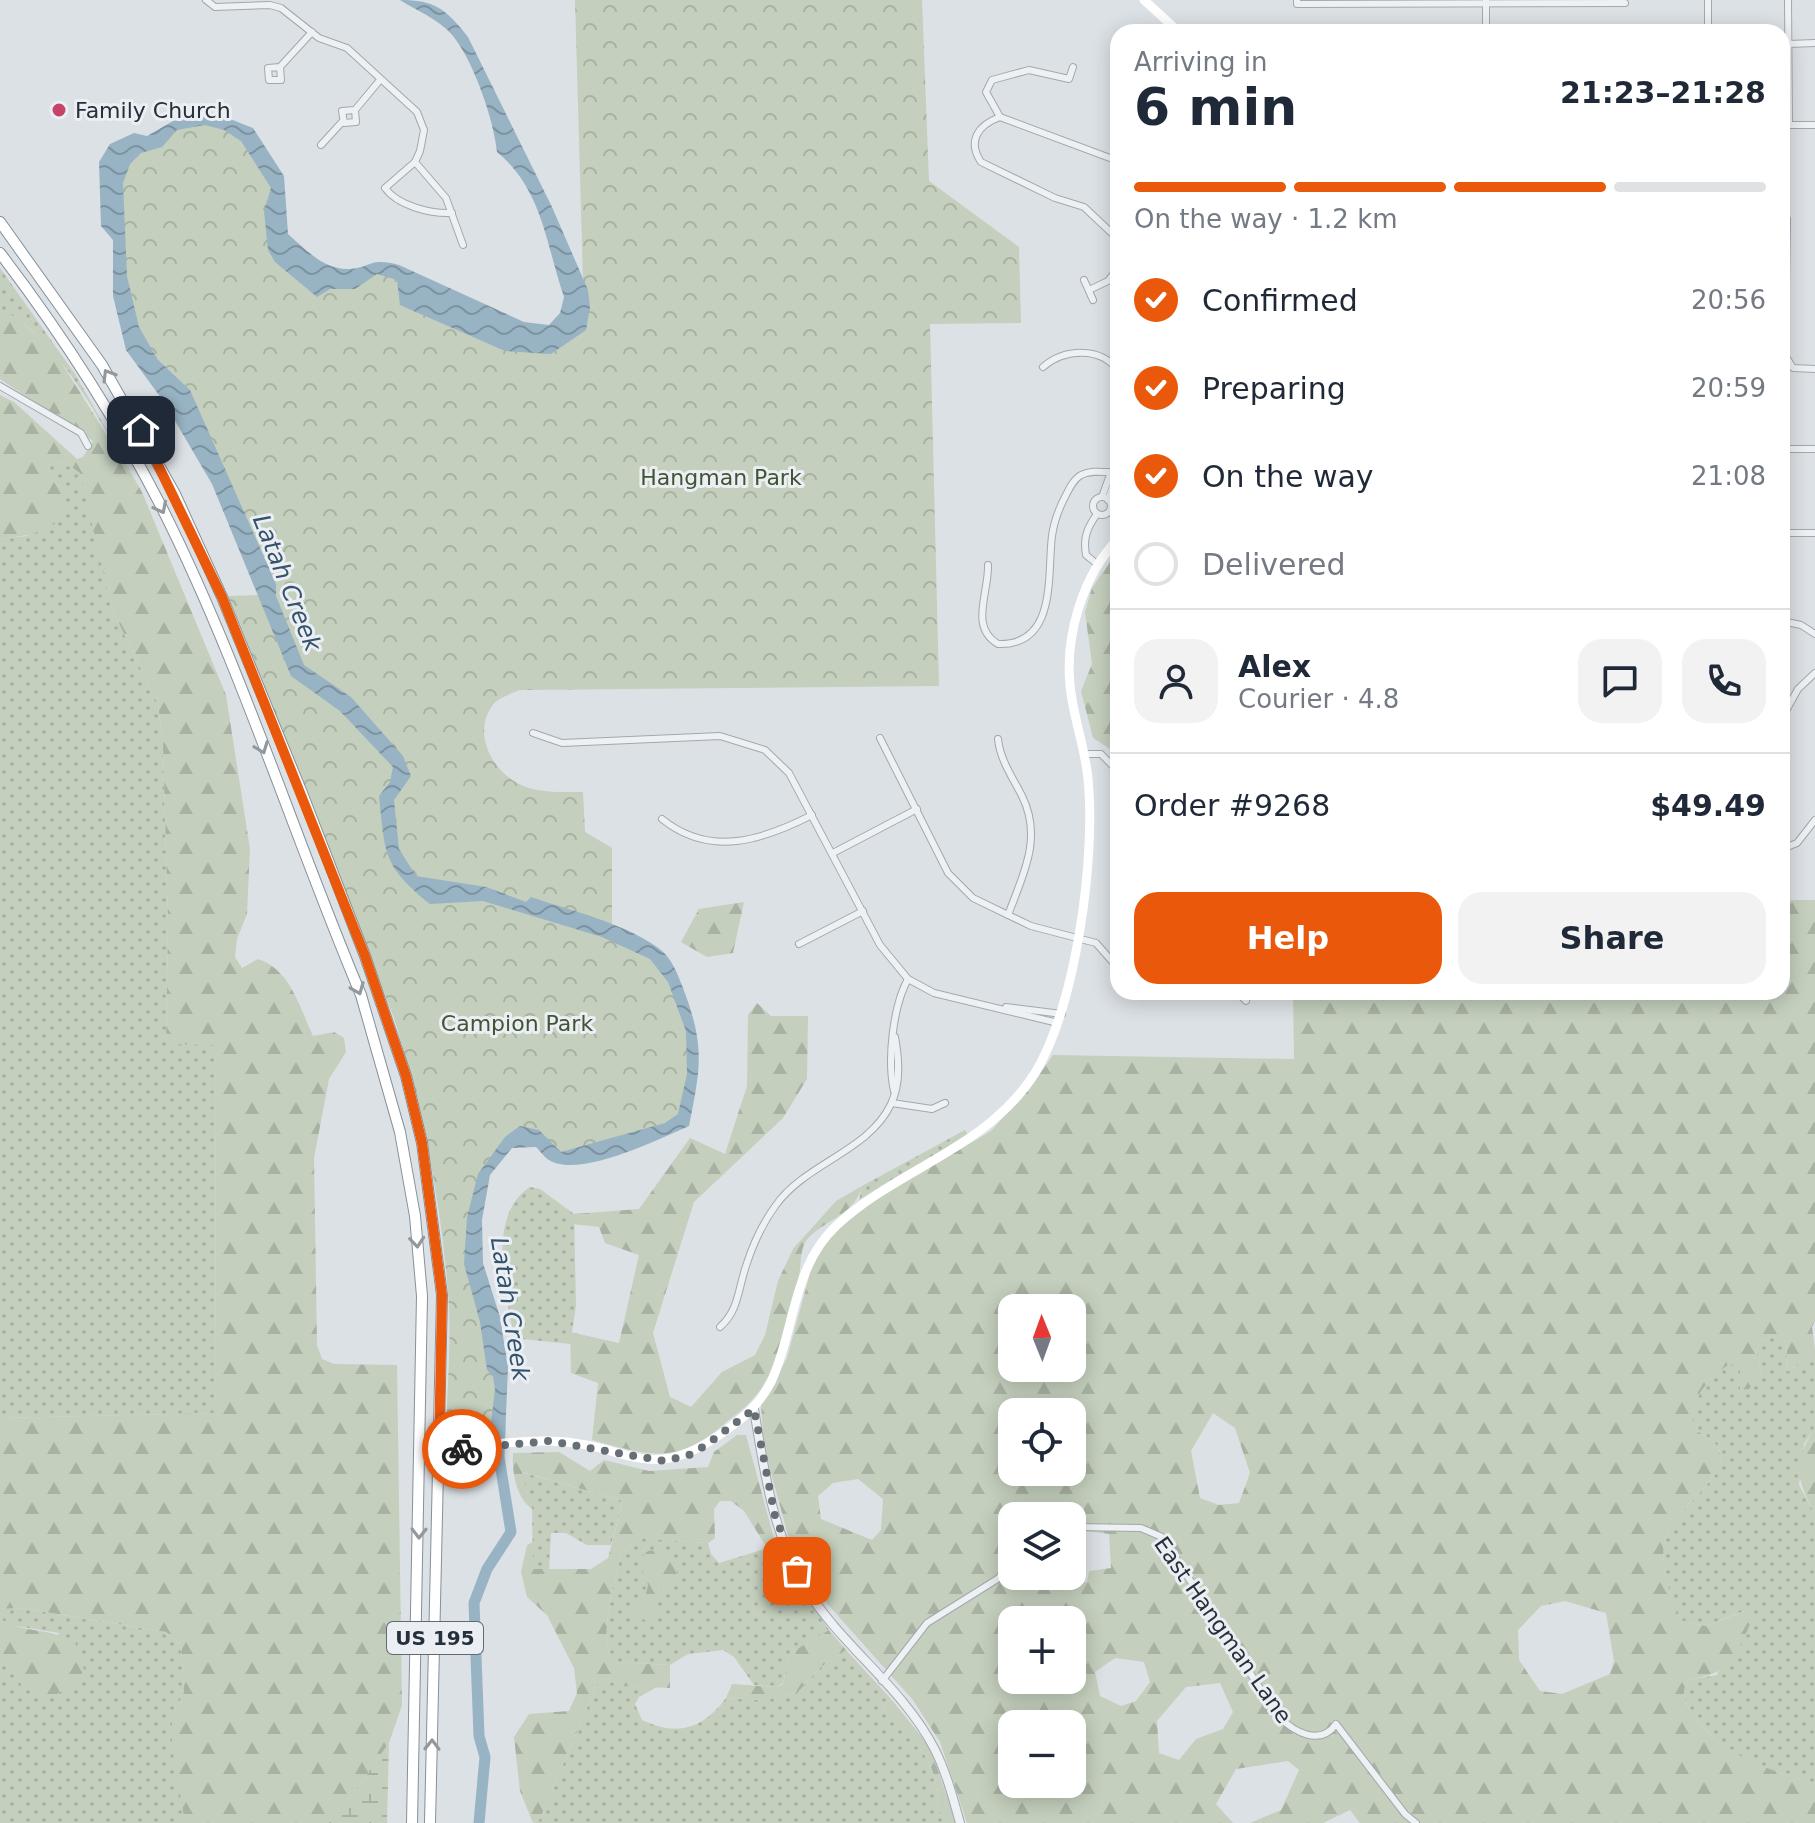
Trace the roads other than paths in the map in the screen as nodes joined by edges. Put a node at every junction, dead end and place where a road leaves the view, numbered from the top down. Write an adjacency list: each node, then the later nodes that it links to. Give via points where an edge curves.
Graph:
1 (206, 0): 7 (street, via 215,7)
2 (1144, 0): 9 (main road)
3 (1708, 0): 11 (street)
4 (1788, 0): 12 (street)
5 (1486, 1): 6 (street); 8 (street); 10 (street)
6 (1297, 2)
7 (220, 3): 13 (street, via 276,6)
8 (1625, 3)
9 (1170, 24)
10 (1486, 24)
11 (1708, 24)
12 (1789, 24)
13 (312, 32): 16 (street); 18 (street, via 347,48)
14 (1815, 43): 15 (street)
15 (1790, 44)
16 (280, 67)
17 (1073, 67): 20 (street, via 1069,79 1029,70 992,80 986,92)
18 (380, 80): 19 (street); 26 (street, via 417,112 423,144)
19 (355, 110): 21 (street, via 342,111); 21 (street, via 356,122)
20 (1000, 117): 25 (street); 29 (street, via 978,131 975,150 981,162 1084,207)
21 (342, 122): 24 (street)
22 (1790, 125): 23 (street)
23 (1815, 125)
24 (321, 145)
25 (1110, 158)
26 (415, 162): 27 (street); 27 (street, via 385,188 391,197 436,214)
27 (452, 213): 30 (street)
28 (0, 222): 79 (highway, US 195, one-way to 28, via 442,1295 433,1213 406,1076 370,969 222,597 175,494 102,365)
29 (1110, 231)
30 (463, 245)
31 (0, 253): 80 (highway, US 195, one-way to 80, via 59,333 163,510 231,664 361,995 400,1132 415,1216 424,1327)
32 (1110, 278): 34 (street)
33 (1084, 280): 34 (street)
34 (1089, 290): 35 (street)
35 (1093, 300)
36 (1110, 364): 38 (street, via 1086,352 1055,357)
37 (1790, 365): 39 (street)
38 (1043, 367)
39 (1815, 369)
40 (0, 386): 41 (street, via 81,433)
41 (88, 446)
42 (1790, 449): 43 (street)
43 (1815, 449)
44 (1110, 473): 52 (street, via 1079,476 1071,484 1052,531 1048,600 1037,624 1017,642 998,644 983,630)
45 (1110, 486): 46 (street)
46 (1105, 498): 47 (street, via 1093,504); 47 (street, via 1109,512)
47 (1097, 514): 51 (street, via 1084,544 1086,555)
48 (1790, 533): 49 (street)
49 (1815, 533)
50 (1110, 549): 51 (main road)
51 (1097, 564): 60 (main road, via 1075,623 1069,667)
52 (988, 565)
53 (1790, 623): 54 (street)
54 (1815, 634)
55 (1815, 673): 56 (street)
56 (1790, 704)
57 (533, 733): 63 (street, via 562,743 738,739 765,750 789,773)
58 (880, 738): 62 (street)
59 (998, 739): 69 (street, via 1032,828 1030,860)
60 (1084, 754): 61 (street, via 1101,754); 70 (main road, via 1090,821)
61 (1110, 763)
62 (917, 809): 67 (street); 69 (street, via 948,873 973,898)
63 (812, 815): 64 (street, via 771,836 741,841 678,832); 67 (street)
64 (662, 819)
65 (1815, 820): 66 (street)
66 (1790, 846)
67 (833, 853): 68 (street)
68 (863, 911): 71 (street); 73 (street, via 892,964)
69 (1008, 915): 70 (street)
70 (1077, 939): 72 (street, via 1096,943); 74 (main road)
71 (799, 944)
72 (1110, 959)
73 (908, 979): 74 (street, via 934,993); 75 (street, via 899,996)
74 (1060, 1018): 78 (main road, via 1046,1054 1006,1111 974,1138 857,1209 824,1239 804,1273 775,1374)
75 (892, 1103): 76 (street, via 932,1109); 77 (street, via 878,1124 805,1174 778,1202 758,1232 733,1315)
76 (945, 1103)
77 (720, 1327)
78 (754, 1409): 79 (main road, via 689,1455 664,1461 568,1442); 83 (street, via 772,1503 789,1555 824,1616)
79 (439, 1452): 80 (main road); 85 (highway, US 195, one-way to 79)
80 (420, 1455): 84 (highway, US 195, one-way to 84)
81 (1086, 1527): 87 (street, East Hangman Lane, via 1141,1528 1162,1537 1278,1716 1313,1736 1324,1735 1336,1724)
82 (998, 1579): 83 (street, via 927,1623)
83 (882, 1681): 86 (street, via 934,1747)
84 (412, 1823)
85 (430, 1823)
86 (960, 1823)
87 (1416, 1823)

